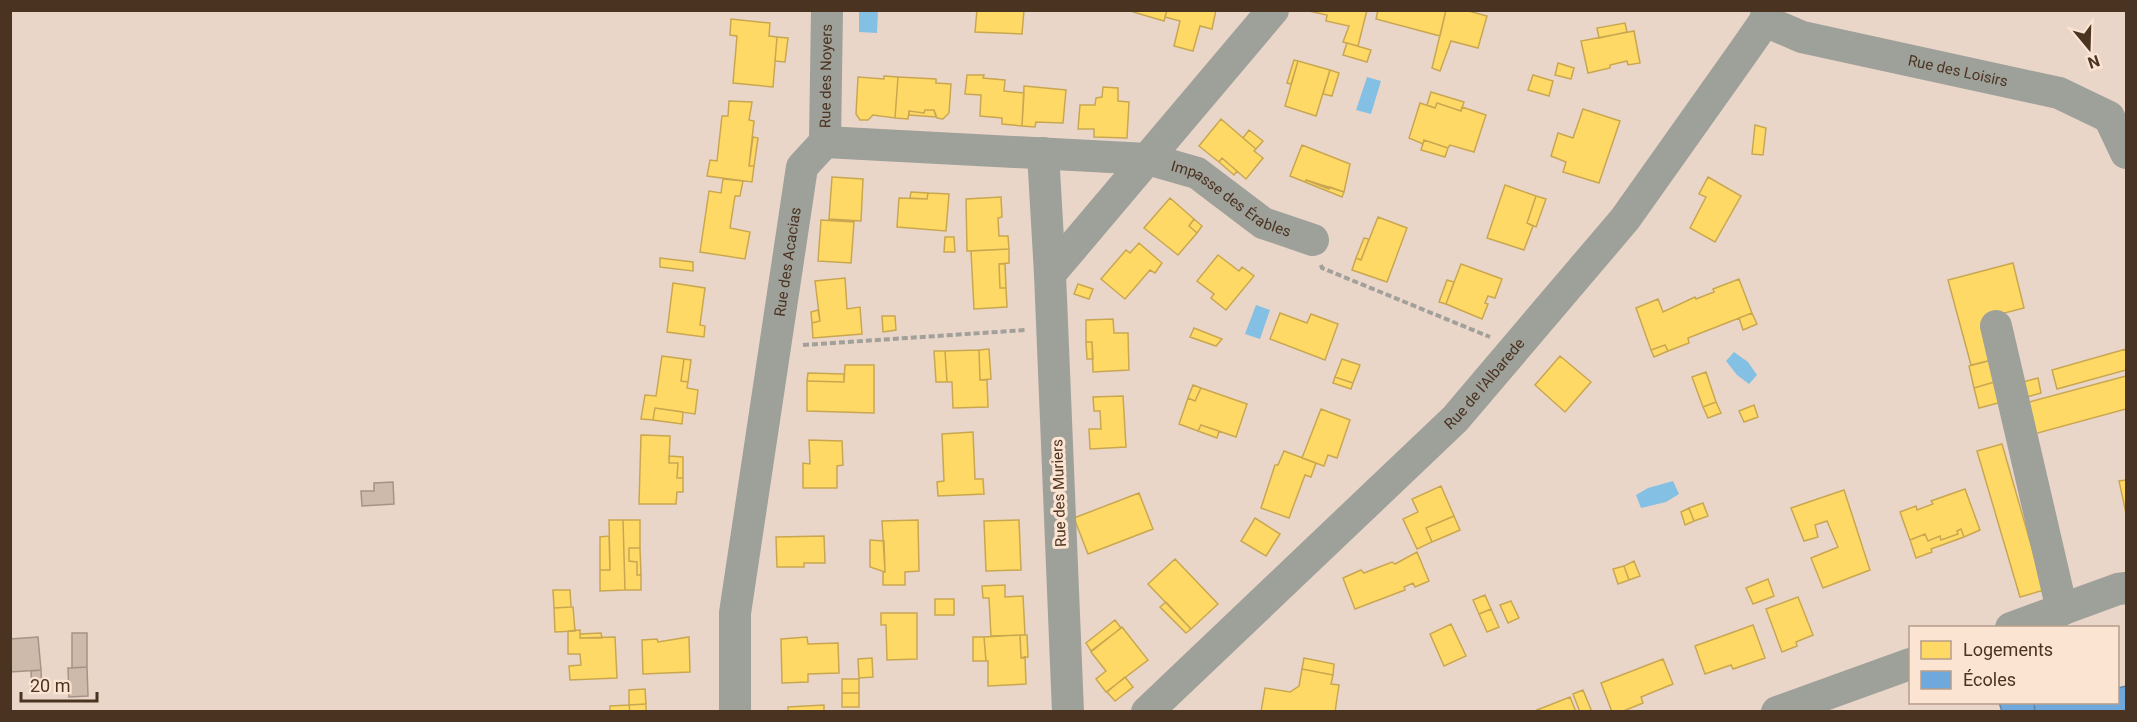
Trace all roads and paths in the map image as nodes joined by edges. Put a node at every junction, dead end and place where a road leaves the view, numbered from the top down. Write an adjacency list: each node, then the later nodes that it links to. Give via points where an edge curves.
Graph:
1 (827, 10): 4 (street, Rue des Noyers)
2 (1273, 11): 7 (street)
3 (1766, 16): 6 (street, Rue des Loisirs, via 1802,37 2059,93 2109,117); 13 (street, Rue de l'Albarede, via 1625,219)
4 (825, 142): 5 (street); 12 (street, Rue des Acacias, via 802,167)
5 (1043, 153): 7 (street); 9 (street, Rue des Muriers)
6 (2127, 153)
7 (1148, 159): 8 (street, Impasse des Érables, via 1197,172 1263,223); 9 (street)
8 (1313, 240): 13 (path, via 1322,268)
9 (1050, 274): 11 (street, Rue des Muriers)
10 (1996, 326): 15 (street)
11 (1052, 329): 12 (path); 19 (street, Rue des Muriers)
12 (775, 347): 18 (street, Rue des Acacias, via 735,613)
13 (1516, 348): 20 (street, Rue de l'Albarede, via 1455,419)
14 (2127, 588): 15 (street)
15 (2062, 610): 16 (street)
16 (2015, 626)
17 (1909, 665): 21 (street)
18 (735, 711)
19 (1069, 711)
20 (1147, 711)
21 (1777, 711)

